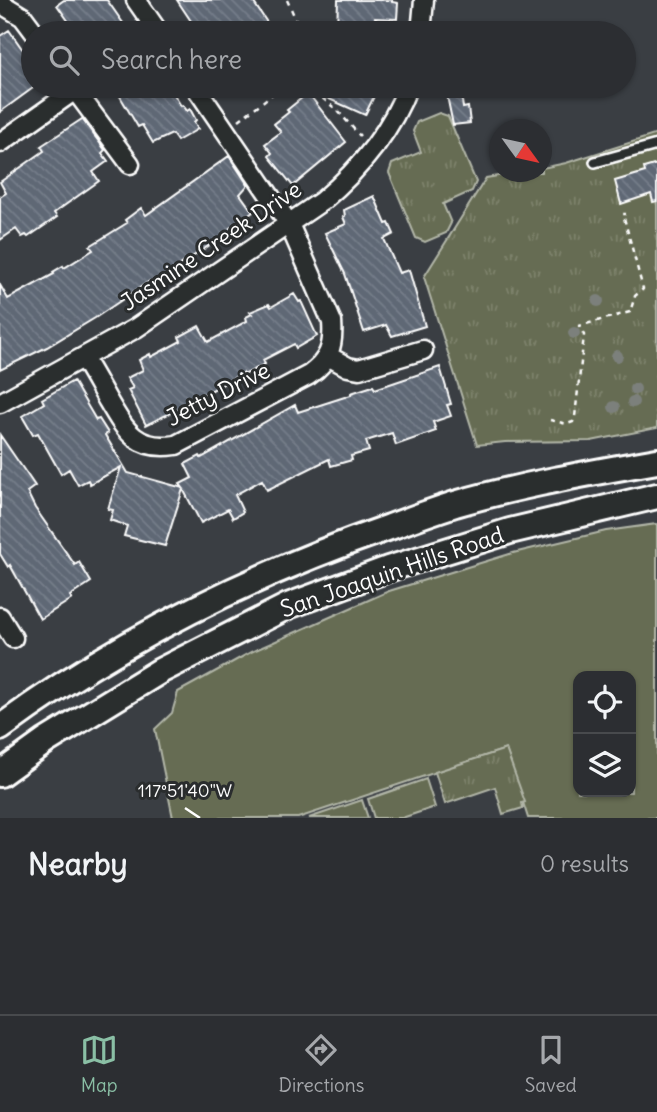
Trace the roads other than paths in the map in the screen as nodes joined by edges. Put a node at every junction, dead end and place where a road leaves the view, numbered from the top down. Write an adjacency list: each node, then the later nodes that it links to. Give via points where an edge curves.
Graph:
1 (136, 0): 5 (street)
2 (424, 0): 6 (street)
3 (0, 3): 4 (street)
4 (26, 21)
5 (151, 21)
6 (422, 21)
7 (61, 98): 11 (street)
8 (81, 98): 14 (street)
9 (203, 98): 15 (street)
10 (403, 98): 15 (street, Jasmine Creek Drive, via 375,147 343,183)
11 (0, 144)
12 (657, 145): 13 (lane)
13 (595, 162)
14 (130, 164)
15 (289, 224): 17 (street, via 332,322); 18 (street, Jasmine Creek Drive, via 136,328)
16 (423, 349): 17 (street, via 359,369)
17 (328, 356): 18 (street, Jetty Drive, via 309,375 176,445 162,447 129,434)
18 (83, 358): 19 (street, Jasmine Creek Drive)
19 (0, 403)
20 (657, 461): 24 (main road, San Joaquin Hills Road, via 454,504 328,548 177,617 51,690)
21 (657, 496): 25 (main road, San Joaquin Hills Road, via 510,531 288,606 160,671)
22 (0, 617): 23 (street)
23 (13, 638)
24 (0, 728)
25 (0, 775)

